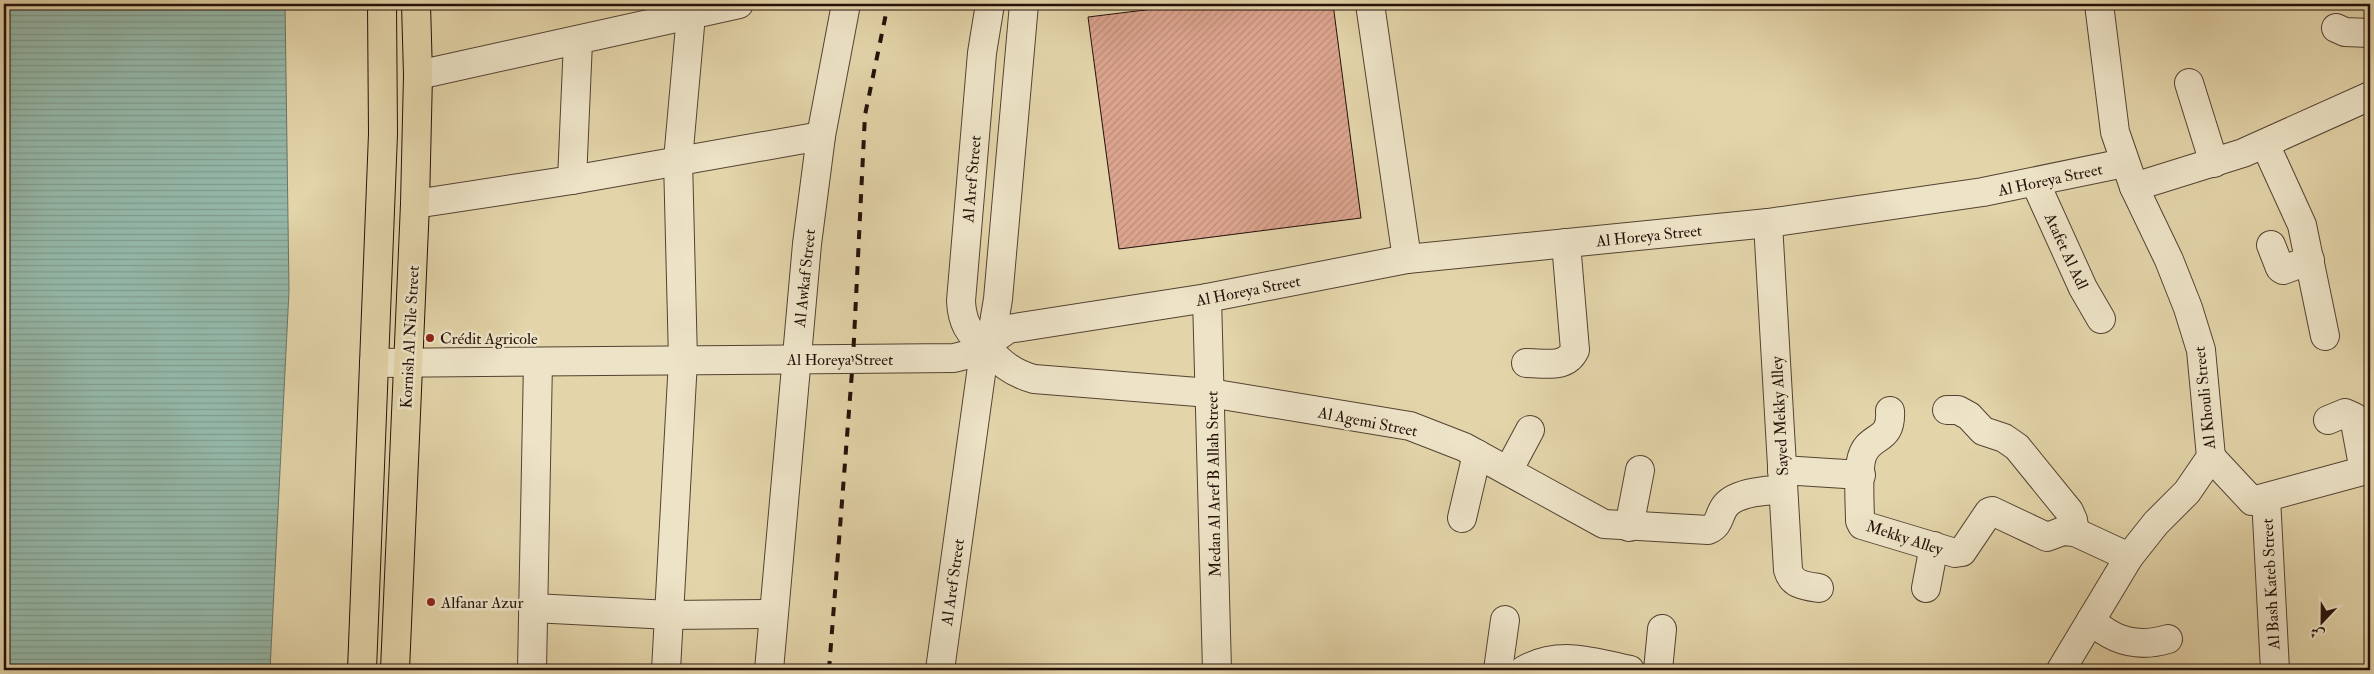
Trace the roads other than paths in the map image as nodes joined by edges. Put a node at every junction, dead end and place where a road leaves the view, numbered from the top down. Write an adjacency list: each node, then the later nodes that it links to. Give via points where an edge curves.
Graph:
1 (382, 4): 36 (main road, Kornish Al Nile Street, via 383,134)
2 (416, 4): 13 (main road, Kornish Al Nile Street)
3 (739, 4): 9 (street)
4 (846, 4): 16 (street, Al Awkaf Street)
5 (990, 4): 32 (street, Al Aref Street, via 982,53 961,301 967,329)
6 (1024, 4): 32 (street, Al Aref Street, via 998,299 993,329)
7 (1370, 4): 27 (street)
8 (2098, 4): 20 (street, Al Khouli Street, via 2115,132)
9 (691, 15): 12 (street); 18 (street)
10 (2336, 28): 11 (street, via 2352,33)
11 (2370, 33)
12 (578, 41): 13 (street); 21 (street)
13 (418, 75): 23 (main road, Kornish Al Nile Street)
14 (2189, 83): 19 (street)
15 (2370, 96): 17 (street, Al Horeya Street)
16 (822, 136): 18 (street); 33 (street, Al Awkaf Street)
17 (2265, 144): 19 (street, Al Horeya Street); 28 (street, via 2302,225)
18 (678, 160): 21 (street); 34 (street)
19 (2214, 163): 20 (street, Al Horeya Street)
20 (2129, 175): 22 (street, Al Horeya Street); 45 (street, Al Khouli Street, via 2169,260 2201,350)
21 (572, 180): 23 (street)
22 (2035, 182): 24 (street, Al Horeya Street); 30 (street, Atafet Al Adl, via 2082,288)
23 (415, 204): 37 (main road, Kornish Al Nile Street)
24 (1768, 223): 25 (street, Al Horeya Street); 50 (street, Sayed Mekky Alley)
25 (1566, 243): 27 (street, Al Horeya Street); 38 (street, via 1575,350 1571,358 1560,364)
26 (2271, 244): 28 (street, via 2280,268 2284,270)
27 (1407, 259): 29 (street, Al Horeya Street)
28 (2310, 260): 31 (street)
29 (1207, 298): 32 (street, Al Horeya Street, via 1008,329); 39 (street, Medan Al Aref B Allah Street)
30 (2101, 319)
31 (2325, 336)
32 (984, 345): 33 (street, Al Horeya Street, via 974,353 954,358); 39 (street, Al Agemi Street, via 1009,369 1034,379); 71 (street, Al Aref Street)
33 (796, 359): 34 (street, Al Horeya Street); 60 (street, Al Awkaf Street)
34 (683, 360): 35 (street, Al Horeya Street); 61 (street)
35 (538, 362): 37 (street, Al Horeya Street); 59 (street)
36 (374, 363): 37 (street, Al Horeya Street); 66 (main road, Kornish Al Nile Street)
37 (407, 363): 67 (main road, Kornish Al Nile Street)
38 (1526, 363)
39 (1210, 393): 44 (street, Al Agemi Street, via 1410,426); 72 (street, Medan Al Aref B Allah Street)
40 (1947, 410): 54 (street, via 1958,410 1983,431 2004,438 2017,447 2069,511)
41 (1890, 411): 49 (street, Mekky Alley, via 1887,432 1863,453)
42 (2328, 420): 48 (street, via 2345,414 2354,417)
43 (1530, 430): 46 (street)
44 (1477, 454): 46 (street, Al Agemi Street); 52 (street)
45 (2211, 457): 51 (street, via 2252,501); 56 (street, Al Khouli Street, via 2187,492)
46 (1508, 470): 53 (street, Al Agemi Street, via 1592,519)
47 (1640, 470): 53 (street)
48 (2367, 470): 51 (street)
49 (1861, 475): 50 (street, Al Agemi Street); 55 (street, Mekky Alley, via 1862,525)
50 (1783, 480): 53 (street, Al Agemi Street, via 1766,490 1726,504 1717,525 1708,530); 57 (street, Sayed Mekky Alley, via 1790,576 1799,584)
51 (2266, 498): 78 (street, Al Bash Kateb Street)
52 (1462, 518)
53 (1630, 527)
54 (2075, 532): 55 (street, Mekky Alley, via 2063,531 2047,537 1992,511 1962,552); 56 (street)
55 (1934, 546): 58 (street)
56 (2128, 557): 63 (street, Al Khouli Street)
57 (1819, 588)
58 (1926, 588)
59 (533, 608): 61 (street); 68 (street)
60 (773, 614): 61 (street); 70 (street, Al Awkaf Street)
61 (670, 615): 69 (street)
62 (1505, 620): 73 (street)
63 (2091, 620): 65 (street, via 2103,632 2133,644 2151,644); 77 (street, Al Khouli Street)
64 (1662, 629): 76 (street)
65 (2168, 639)
66 (362, 670)
67 (395, 670)
68 (532, 670)
69 (666, 670)
70 (769, 670)
71 (940, 670)
72 (1217, 670)
73 (1498, 670)
74 (1524, 670): 75 (street, via 1547,660 1564,658)
75 (1630, 670)
76 (1658, 670)
77 (2061, 670)
78 (2275, 670)

